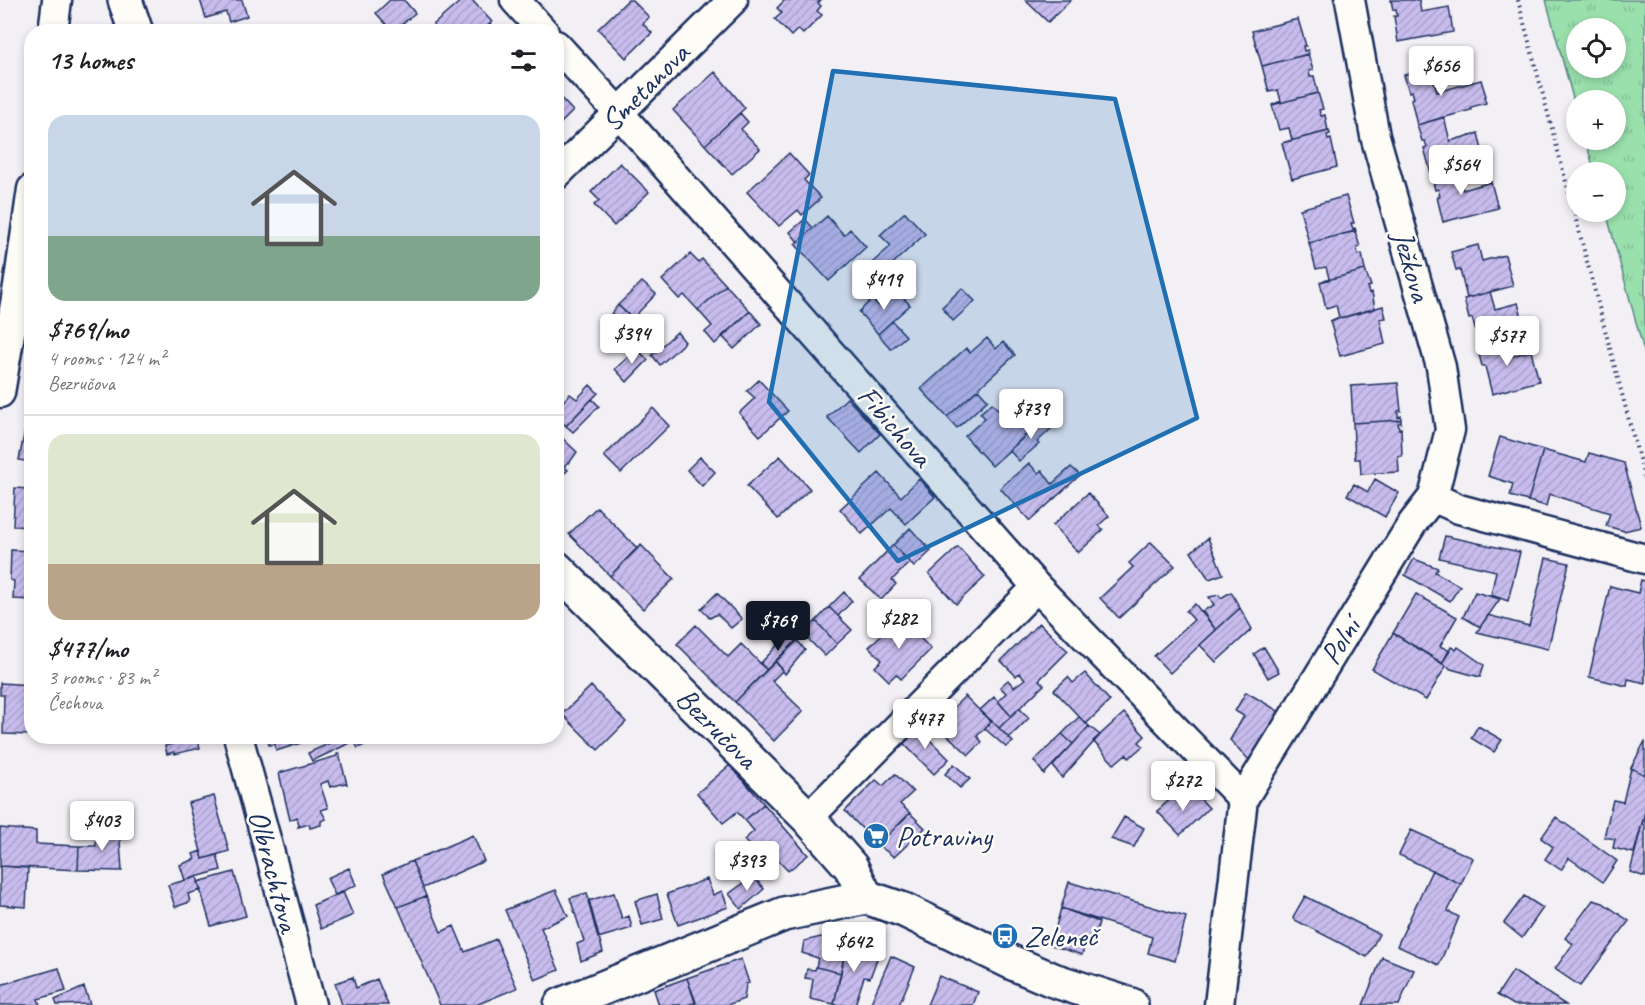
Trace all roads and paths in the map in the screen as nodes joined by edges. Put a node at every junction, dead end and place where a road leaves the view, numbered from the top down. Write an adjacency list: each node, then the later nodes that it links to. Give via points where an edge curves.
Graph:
1 (57, 0): 7 (street)
2 (125, 0): 8 (street)
3 (515, 0): 9 (street)
4 (733, 0): 11 (street, Smetanova)
5 (1350, 0): 16 (street, Ježkova, via 1375,136 1441,368 1450,430)
6 (1518, 0): 15 (path)
7 (54, 24)
8 (133, 24)
9 (537, 24)
10 (564, 54): 11 (street, Fibichova)
11 (619, 113): 12 (street, Smetanova); 19 (street, Fibichova)
12 (564, 167)
13 (24, 285): 14 (street)
14 (0, 393)
15 (1645, 481)
16 (1433, 497): 17 (street, via 1459,509); 21 (street, Polní, via 1412,524)
17 (1645, 559)
18 (564, 576): 22 (street, Bezručova)
19 (1037, 587): 21 (street, Fibichova); 22 (street)
20 (240, 744): 24 (street, Olbrachtova)
21 (1243, 799): 27 (street, Polní)
22 (808, 818): 23 (street, Bezručova, via 851,867)
23 (867, 897): 25 (street, via 784,914); 26 (street, via 904,910 1053,980)
24 (311, 1005)
25 (561, 1005)
26 (1131, 1005)
27 (1219, 1005)

